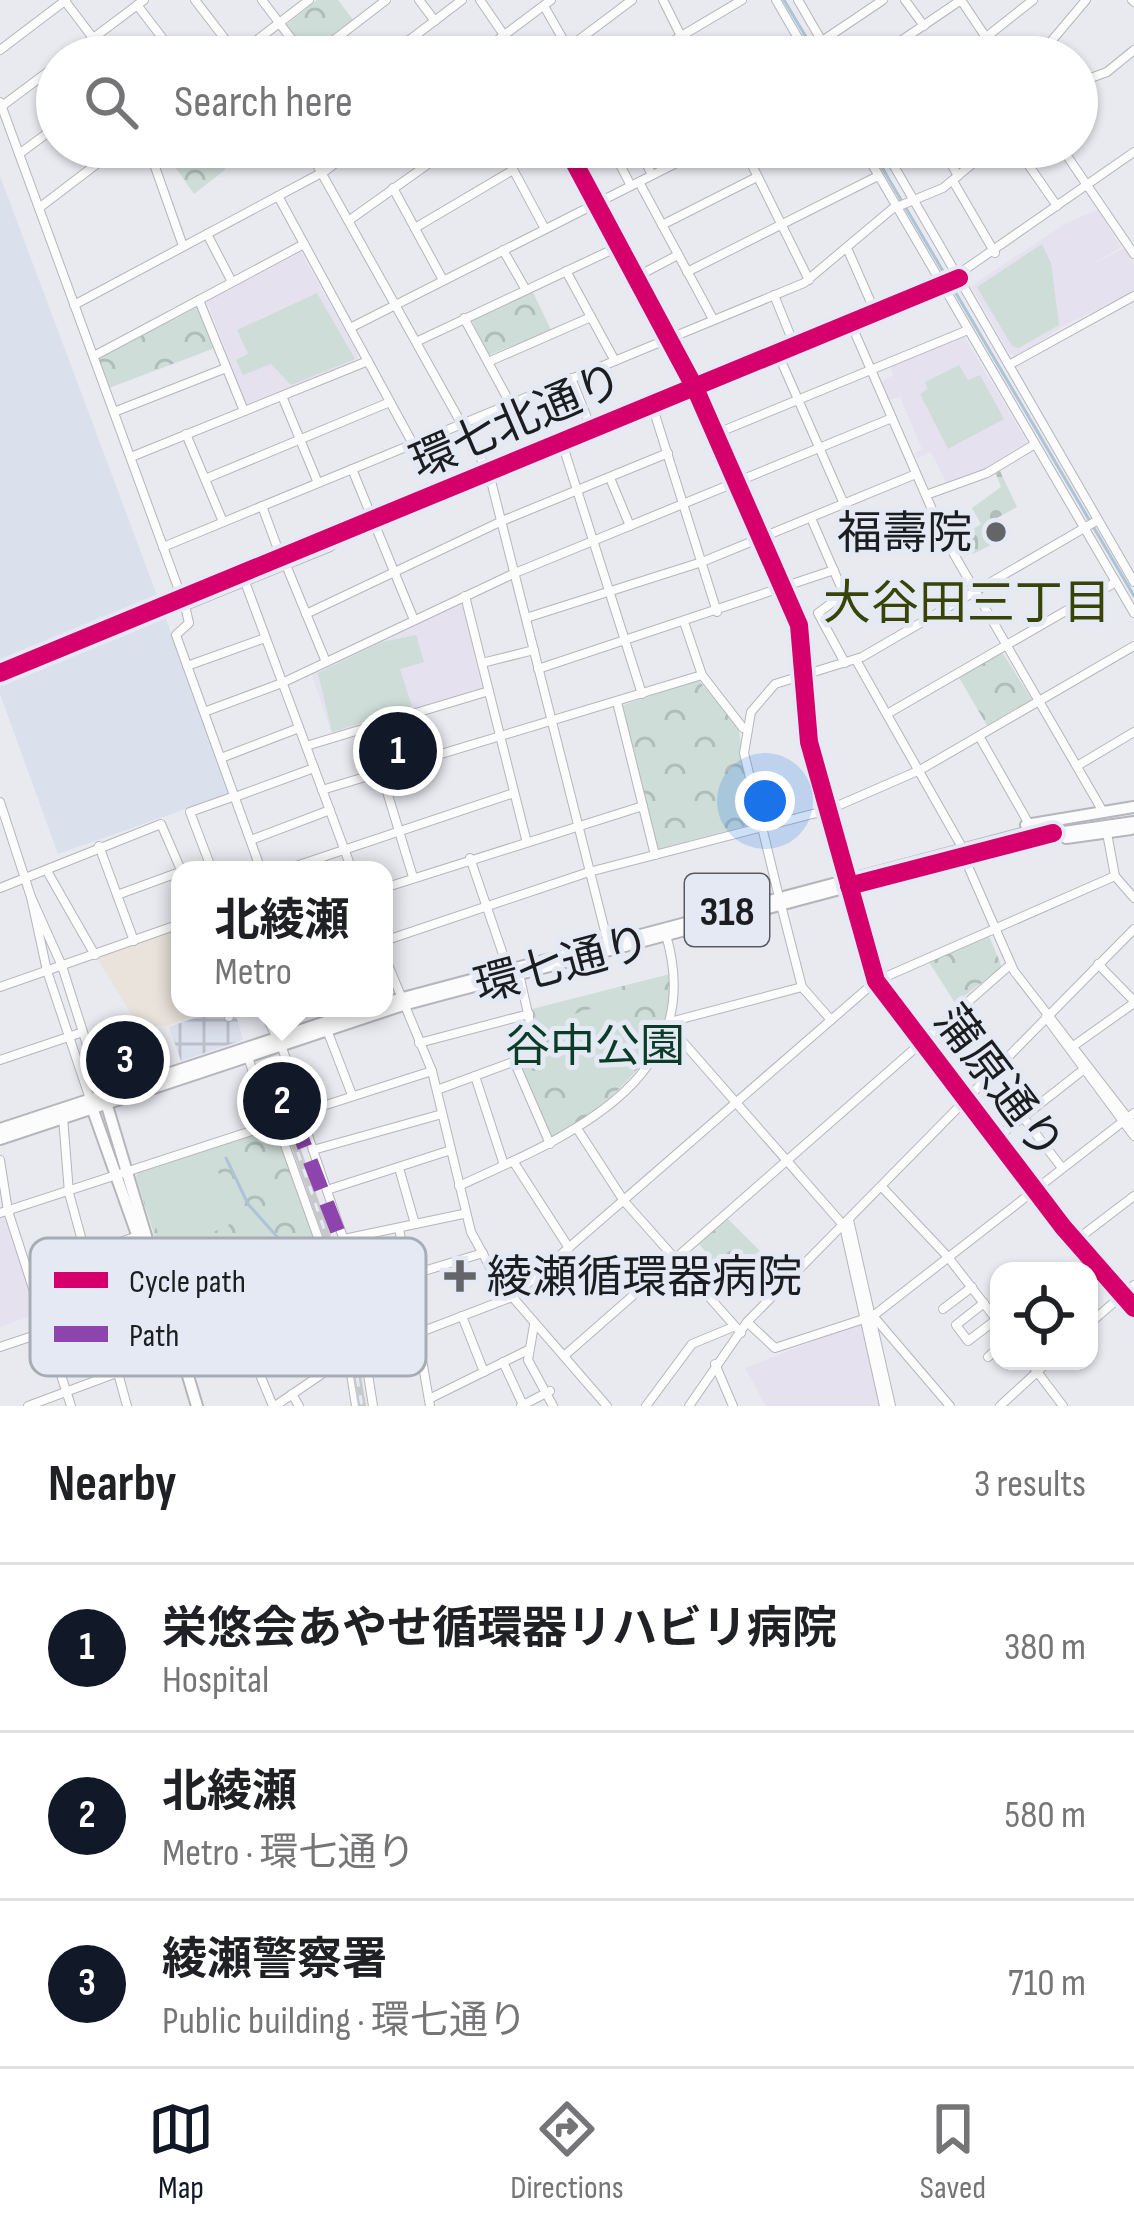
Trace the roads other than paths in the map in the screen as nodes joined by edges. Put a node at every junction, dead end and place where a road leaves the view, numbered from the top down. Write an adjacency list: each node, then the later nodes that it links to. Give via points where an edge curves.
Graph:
1 (39, 0): 23 (street)
2 (65, 0): 23 (street); 29 (street)
3 (196, 0): 32 (street)
4 (262, 0): 26 (street)
5 (309, 0): 26 (street)
6 (386, 0): 35 (street)
7 (419, 0): 25 (street)
8 (462, 0): 25 (street)
9 (481, 0): 28 (street)
10 (632, 0): 40 (street)
11 (663, 0): 41 (street)
12 (742, 0): 41 (street)
13 (776, 0): 24 (street)
14 (883, 0): 44 (street)
15 (905, 0): 27 (street)
16 (961, 0): 27 (street); 46 (street)
17 (1033, 0): 47 (street)
18 (1086, 0): 21 (street)
19 (141, 3): 30 (street); 31 (street)
20 (548, 3): 28 (street); 39 (street)
21 (1074, 4): 48 (street)
22 (800, 7): 24 (street); 43 (street)
23 (47, 14): 49 (street)
24 (787, 19): 42 (street)
25 (435, 21): 36 (street)
26 (279, 22): 33 (street); 34 (street)
27 (924, 26): 45 (street)
28 (506, 33): 37 (street); 38 (street)
29 (92, 36)
30 (96, 36)
31 (161, 36)
32 (222, 36)
33 (262, 36)
34 (291, 36)
35 (337, 36)
36 (415, 36)
37 (502, 36)
38 (508, 36)
39 (563, 36)
40 (589, 36)
41 (681, 36)
42 (797, 36)
43 (819, 36)
44 (829, 36)
45 (910, 36)
46 (985, 36)
47 (991, 36)
48 (1059, 36)
49 (0, 50)
50 (1134, 50): 51 (street)
51 (1098, 75)
52 (36, 81): 53 (street)
53 (1, 104): 56 (street)
54 (36, 141): 56 (street)
55 (1134, 152): 80 (street, 環七北通り)
56 (19, 154): 86 (street)
57 (91, 168): 86 (street)
58 (155, 168): 94 (street)
59 (323, 168): 74 (street)
60 (329, 168): 74 (street)
61 (417, 168): 81 (street)
62 (578, 168): 84 (street, 蒲原通り)
63 (625, 168): 79 (street)
64 (648, 168): 75 (street)
65 (663, 168): 75 (street)
66 (752, 168): 77 (street)
67 (874, 168): 76 (street)
68 (893, 168): 83 (street)
69 (951, 168): 78 (street)
70 (968, 168): 78 (street)
71 (1031, 168): 85 (street)
72 (1076, 168): 80 (street)
73 (513, 170): 90 (street); 91 (street)
74 (325, 171): 82 (street); 87 (street)
75 (652, 175): 79 (street)
76 (878, 176): 83 (street); 89 (street)
77 (757, 177): 88 (street); 89 (street)
78 (956, 178): 83 (street); 98 (street)
79 (635, 184): 84 (street); 88 (street)
80 (1088, 184): 85 (street, 環七北通り); 99 (street)
81 (393, 188): 87 (street); 90 (street)
82 (278, 196): 92 (street); 93 (street)
83 (903, 202): 96 (street); 106 (street); 106 (street)
84 (596, 204): 91 (street); 95 (street, 蒲原通り)
85 (1057, 206): 98 (street, 環七北通り)
86 (40, 207): 113 (street)
87 (351, 218): 112 (street)
88 (662, 225): 100 (street)
89 (781, 225): 102 (street); 105 (street)
90 (415, 228): 104 (street)
91 (545, 229): 97 (street)
92 (207, 234): 94 (street); 107 (street)
93 (304, 244): 107 (street); 119 (street)
94 (183, 246): 113 (street)
95 (620, 246): 101 (street); 103 (street, 蒲原通り)
96 (847, 248): 105 (street); 114 (street)
97 (503, 250): 104 (street); 108 (street)
98 (995, 253): 106 (street, 環七北通り)
99 (1134, 254)
100 (678, 255): 102 (street); 103 (street)
101 (566, 271): 108 (street); 115 (street)
102 (687, 272): 117 (street)
103 (636, 277): 121 (street, 蒲原通り)
104 (443, 280): 112 (street)
105 (809, 280): 109 (street)
106 (951, 281): 114 (street, 環七北通り); 120 (street); 129 (street)
107 (232, 282): 111 (street)
108 (526, 290): 116 (street)
109 (774, 295): 117 (street); 123 (street)
110 (1134, 296): 129 (street)
111 (199, 300): 125 (street); 130 (street)
112 (398, 303): 119 (street); 122 (street)
113 (76, 304): 125 (street)
114 (876, 314): 118 (street, 環七北通り)
115 (591, 317): 127 (street); 128 (street)
116 (464, 318): 122 (street); 128 (street)
117 (713, 320): 121 (street)
118 (850, 324): 123 (street, 環七北通り); 131 (street)
119 (350, 328): 126 (street)
120 (968, 330): 131 (street); 149 (street)
121 (668, 338): 127 (street); 133 (street, 蒲原通り)
122 (418, 341): 142 (street)
123 (795, 347): 124 (street, 環七北通り)
124 (778, 354): 133 (street, 環七北通り); 135 (street)
125 (93, 356): 140 (street)
126 (368, 361): 134 (street); 136 (street)
127 (615, 361): 132 (street)
128 (488, 362): 137 (street)
129 (1009, 365): 168 (street)
130 (226, 368): 139 (street); 140 (street)
131 (871, 369): 135 (street); 141 (street)
132 (571, 379): 137 (street); 143 (street)
133 (695, 388): 138 (street, 環七北通り); 145 (street, 蒲原通り)
134 (282, 396): 139 (street); 146 (street)
135 (798, 399): 145 (street); 150 (street)
136 (390, 402): 146 (street); 148 (street)
137 (510, 404): 142 (street)
138 (652, 405): 143 (street, 環七北通り); 151 (street)
139 (244, 411): 144 (street)
140 (114, 412): 152 (street)
141 (892, 418): 150 (street); 155 (street)
142 (463, 423): 148 (street); 154 (street)
143 (592, 430): 147 (street, 環七北通り)
144 (186, 434): 152 (street); 157 (street)
145 (715, 434): 158 (street, 蒲原通り)
146 (300, 440): 157 (street); 159 (street)
147 (562, 442): 154 (street, 環七北通り); 160 (street)
148 (412, 443): 153 (street)
149 (1035, 445): 161 (street); 171 (street)
150 (820, 448): 158 (street); 163 (street)
151 (668, 453): 156 (street); 162 (street)
152 (131, 457): 175 (street)
153 (352, 469): 159 (street); 166 (street)
154 (489, 473): 166 (street, 環七北通り); 167 (street)
155 (916, 474): 161 (street); 163 (street)
156 (610, 477): 160 (street); 170 (street)
157 (205, 479): 169 (street)
158 (737, 482): 162 (street); 173 (street, 蒲原通り)
159 (318, 483): 164 (street)
160 (577, 490): 167 (street); 174 (street)
161 (926, 495): 187 (street)
162 (684, 504): 170 (street); 177 (street)
163 (844, 504): 165 (street)
164 (262, 506): 169 (street); 176 (street)
165 (811, 518): 173 (street); 179 (street)
166 (374, 521): 172 (street, 環七北通り); 180 (street)
167 (502, 521): 180 (street); 181 (street)
168 (1096, 521): 171 (street); 183 (street)
169 (223, 523): 175 (street)
170 (630, 526): 174 (street)
171 (1084, 528): 184 (street); 187 (street)
172 (352, 530): 176 (street); 178 (street); 182 (street, 環七北通り)
173 (761, 538): 177 (street); 186 (street, 蒲原通り)
174 (593, 541): 181 (street); 185 (street)
175 (163, 547): 188 (street)
176 (279, 552): 188 (street)
177 (702, 562): 185 (street); 191 (street)
178 (286, 565): 182 (street); 193 (street)
179 (834, 570): 186 (street); 202 (street, via 844,594 818,613)
180 (394, 572): 193 (street); 195 (street)
181 (515, 573): 189 (street); 194 (street)
182 (241, 580): 190 (street); 197 (street)
183 (1134, 581)
184 (1116, 582): 192 (street); 199 (street)
185 (609, 591): 194 (street); 198 (street)
186 (784, 591): 191 (street); 207 (street, 蒲原通り, via 799,625)
187 (976, 591): 199 (street); 202 (street)
188 (180, 592): 190 (street)
189 (465, 596): 195 (street); 204 (street)
190 (185, 606): 205 (street, via 189,623 176,635)
191 (717, 612): 196 (street)
192 (1134, 613)
193 (306, 614): 203 (street)
194 (526, 618): 201 (street)
195 (414, 620): 203 (street)
196 (684, 622): 198 (street); 208 (street)
197 (265, 638): 205 (street); 209 (street)
198 (625, 641): 206 (street); 211 (street)
199 (1007, 645): 212 (street); 215 (street)
200 (1134, 646): 212 (street)
201 (534, 650): 204 (street); 206 (street)
202 (850, 661): 207 (street); 215 (street)
203 (326, 662): 209 (street)
204 (482, 663): 210 (street)
205 (188, 666): 214 (street)
206 (538, 669): 217 (street)
207 (802, 673): 219 (street, via 764,693); 236 (street, 蒲原通り)
208 (701, 676): 211 (street); 219 (street)
209 (282, 682): 214 (street); 218 (street)
210 (489, 692): 216 (street); 221 (street)
211 (642, 694): 213 (street)
212 (1039, 701): 222 (street); 226 (street)
213 (617, 702): 217 (street); 234 (street)
214 (204, 712): 224 (street)
215 (887, 714): 228 (street)
216 (404, 717): 223 (street); 225 (street)
217 (552, 721): 221 (street); 239 (street)
218 (299, 728): 223 (street); 224 (street)
219 (744, 729): 241 (street)
220 (1134, 732): 226 (street)
221 (500, 736): 225 (street); 231 (street)
222 (979, 736): 228 (street); 240 (street)
223 (306, 746): 227 (street)
224 (221, 758): 232 (street)
225 (417, 761): 229 (street)
226 (1077, 766): 237 (street)
227 (314, 768): 230 (street); 232 (street)
228 (920, 770): 236 (street); 249 (street)
229 (381, 772): 230 (street); 243 (street)
230 (322, 790): 235 (street)
231 (514, 793): 243 (street); 245 (street)
232 (235, 797): 244 (street); 253 (street, via 190,812)
233 (0, 802): 262 (street)
234 (643, 806): 239 (street); 250 (street)
235 (330, 810): 244 (street); 248 (street)
236 (828, 810): 241 (street); 263 (street, 蒲原通り)
237 (1102, 810): 238 (main road, 318); 240 (main road, 318)
238 (1134, 818): 242 (main road, 318); 246 (main road, 環七通り / 318)
239 (578, 823): 245 (street); 258 (street)
240 (1029, 824): 246 (main road, 318)
241 (760, 827): 250 (street); 269 (street)
242 (1106, 831): 246 (main road, 318); 260 (street)
243 (399, 832): 248 (street); 261 (street)
244 (250, 840): 254 (street)
245 (526, 840): 251 (street)
246 (1004, 842): 249 (main road, 環七通り / 318)
247 (99, 846): 252 (street, via 161,824); 257 (street); 266 (street)
248 (345, 850): 255 (street); 256 (street)
249 (964, 853): 263 (main road, 環七通り / 318); 272 (street)
250 (655, 855): 258 (street)
251 (470, 858): 261 (street); 270 (street)
252 (177, 861)
253 (209, 861)
254 (258, 861)
255 (311, 861)
256 (349, 861)
257 (46, 871): 262 (street); 278 (street)
258 (590, 872): 270 (street); 277 (street)
259 (171, 875): 266 (street)
260 (1115, 876): 268 (street); 272 (street)
261 (413, 877): 264 (street)
262 (25, 880): 265 (street); 267 (street)
263 (848, 883): 269 (main road, 環七通り / 318); 286 (street, 蒲原通り)
264 (393, 884)
265 (0, 888)
266 (117, 895): 276 (street)
267 (31, 898): 281 (street); 282 (street)
268 (1134, 898)
269 (780, 901): 273 (main road, 環七通り / 318); 277 (main road, 環七通り / 318); 288 (street)
270 (487, 906): 275 (street); 283 (street)
271 (171, 926): 276 (street)
272 (995, 928): 280 (street); 286 (street)
273 (666, 935): 277 (main road, 環七通り / 318); 299 (street, via 675,979)
274 (1131, 937): 279 (street)
275 (393, 938)
276 (134, 940): 278 (street)
277 (608, 946): 283 (main road, 環七通り / 318)
278 (94, 955): 281 (street)
279 (1098, 964): 291 (street); 293 (street)
280 (1010, 965): 293 (street); 305 (street)
281 (62, 966): 282 (street); 301 (street)
282 (47, 971): 287 (street); 302 (street)
283 (513, 972): 289 (main road, 環七通り / 318); 294 (street)
284 (0, 974): 287 (street)
285 (393, 979): 289 (street)
286 (876, 981): 298 (street); 305 (street, 蒲原通り)
287 (2, 986)
288 (802, 988): 298 (street); 299 (street)
289 (401, 1001): 290 (main road, 環七通り / 318); 292 (main road, 環七通り / 318); 304 (street)
290 (393, 1002)
291 (1134, 1002): 306 (street)
292 (393, 1004)
293 (1046, 1013): 306 (street); 310 (street); 316 (street)
294 (529, 1014): 304 (street); 309 (street, via 539,1050)
295 (266, 1017): 303 (street)
296 (344, 1017): 303 (main road, 環七通り / 318)
297 (360, 1017): 300 (main road, 環七通り / 318)
298 (831, 1020): 318 (street)
299 (669, 1024): 318 (street); 326 (street, via 647,1068)
300 (327, 1030): 303 (main road, 環七通り / 318); 314 (street)
301 (83, 1032): 302 (street); 315 (street)
302 (68, 1037): 308 (street); 317 (street)
303 (279, 1042): 307 (main road, 環七通り / 318); 315 (main road, 環七通り / 318); 319 (street)
304 (419, 1043): 311 (street)
305 (921, 1043): 316 (street, 蒲原通り); 334 (street)
306 (1072, 1047): 310 (street)
307 (248, 1057): 315 (main road, 環七通り / 318); 324 (street)
308 (0, 1060)
309 (514, 1061): 312 (street); 330 (street)
310 (1085, 1068): 322 (street); 323 (street)
311 (432, 1071): 313 (street); 314 (street)
312 (475, 1076): 313 (street); 335 (street)
313 (437, 1090): 320 (street)
314 (352, 1096): 319 (street)
315 (105, 1099): 317 (main road, 環七通り / 318); 338 (main road)
316 (964, 1100): 329 (street, 蒲原通り); 341 (street)
317 (91, 1103): 321 (main road, 環七通り / 318); 325 (main road, 環七通り / 318); 339 (main road)
318 (737, 1103): 334 (street); 346 (street)
319 (302, 1111): 324 (street); 331 (street)
320 (442, 1114): 331 (street); 332 (street)
321 (63, 1117): 328 (main road, 環七通り / 318); 342 (street)
322 (1023, 1117): 329 (street); 337 (street)
323 (1130, 1120): 327 (street); 337 (street)
324 (274, 1122): 338 (street); 357 (street)
325 (0, 1129)
326 (578, 1130): 330 (street); 346 (street)
327 (1134, 1136)
328 (0, 1139)
329 (995, 1139): 344 (street, 蒲原通り)
330 (550, 1144): 335 (street)
331 (313, 1150): 343 (street)
332 (451, 1150): 336 (street); 340 (street)
333 (0, 1160): 347 (street)
334 (786, 1160): 349 (street); 365 (street)
335 (509, 1163): 340 (street); 362 (street)
336 (399, 1168): 343 (street); 350 (street)
337 (1063, 1168): 344 (street)
338 (128, 1170): 339 (street); 352 (main road)
339 (114, 1175): 342 (street); 353 (main road)
340 (459, 1186): 348 (street)
341 (882, 1187): 349 (street); 364 (street)
342 (69, 1190): 347 (street); 354 (street)
343 (327, 1190): 358 (street)
344 (1034, 1190): 361 (street, 蒲原通り); 364 (street)
345 (1134, 1196): 361 (street)
346 (624, 1201): 362 (street); 365 (street)
347 (4, 1212): 367 (street)
348 (464, 1214): 350 (street); 363 (street)
349 (846, 1224): 376 (street); 379 (street)
350 (415, 1225): 351 (street)
351 (399, 1228): 359 (street); 360 (street)
352 (148, 1232): 353 (street); 356 (main road)
353 (134, 1237): 355 (street)
354 (82, 1238)
355 (131, 1238)
356 (149, 1238)
357 (318, 1238)
358 (344, 1238)
359 (349, 1238)
360 (401, 1238)
361 (1075, 1241): 370 (street, 蒲原通り)
362 (569, 1248): 371 (street)
363 (483, 1253): 366 (street); 371 (street)
364 (948, 1257): 369 (street); 376 (street)
365 (673, 1258): 383 (street); 387 (street)
366 (426, 1270)
367 (30, 1272)
368 (1134, 1285): 370 (street)
369 (972, 1287): 372 (street); 374 (street)
370 (1121, 1294): 373 (street, 蒲原通り); 378 (street)
371 (512, 1297): 377 (street); 380 (street)
372 (984, 1303): 375 (street); 381 (street, via 956,1325 968,1341)
373 (1134, 1308)
374 (943, 1310)
375 (990, 1311)
376 (869, 1315): 379 (street, via 775,1348); 419 (street); 420 (street)
377 (462, 1316): 382 (street); 391 (street)
378 (1098, 1316)
379 (747, 1322): 383 (street)
380 (534, 1324): 386 (street); 387 (street)
381 (990, 1326)
382 (426, 1329)
383 (737, 1330): 389 (street); 416 (street, via 692,1344)
384 (30, 1337): 385 (street)
385 (0, 1347)
386 (528, 1350): 388 (street); 402 (street)
387 (564, 1356): 415 (street)
388 (503, 1362): 391 (street); 413 (street)
389 (715, 1364): 417 (street); 418 (street)
390 (1038, 1370): 392 (street)
391 (484, 1372): 404 (street)
392 (1036, 1372): 421 (street); 422 (street)
393 (63, 1376): 401 (street)
394 (107, 1376): 401 (street)
395 (119, 1376): 407 (street)
396 (187, 1376): 408 (main road)
397 (261, 1376): 409 (street)
398 (318, 1376): 403 (street)
399 (353, 1376): 411 (street)
400 (371, 1376): 412 (street)
401 (67, 1391): 405 (street); 406 (street)
402 (550, 1391): 413 (street); 414 (street)
403 (292, 1394): 409 (street); 410 (street)
404 (429, 1402)
405 (28, 1406)
406 (71, 1406)
407 (127, 1406)
408 (197, 1406)
409 (274, 1406)
410 (299, 1406)
411 (356, 1406)
412 (374, 1406)
413 (522, 1406)
414 (553, 1406)
415 (607, 1406)
416 (646, 1406)
417 (689, 1406)
418 (733, 1406)
419 (888, 1406)
420 (950, 1406)
421 (1000, 1406)
422 (1063, 1406)

